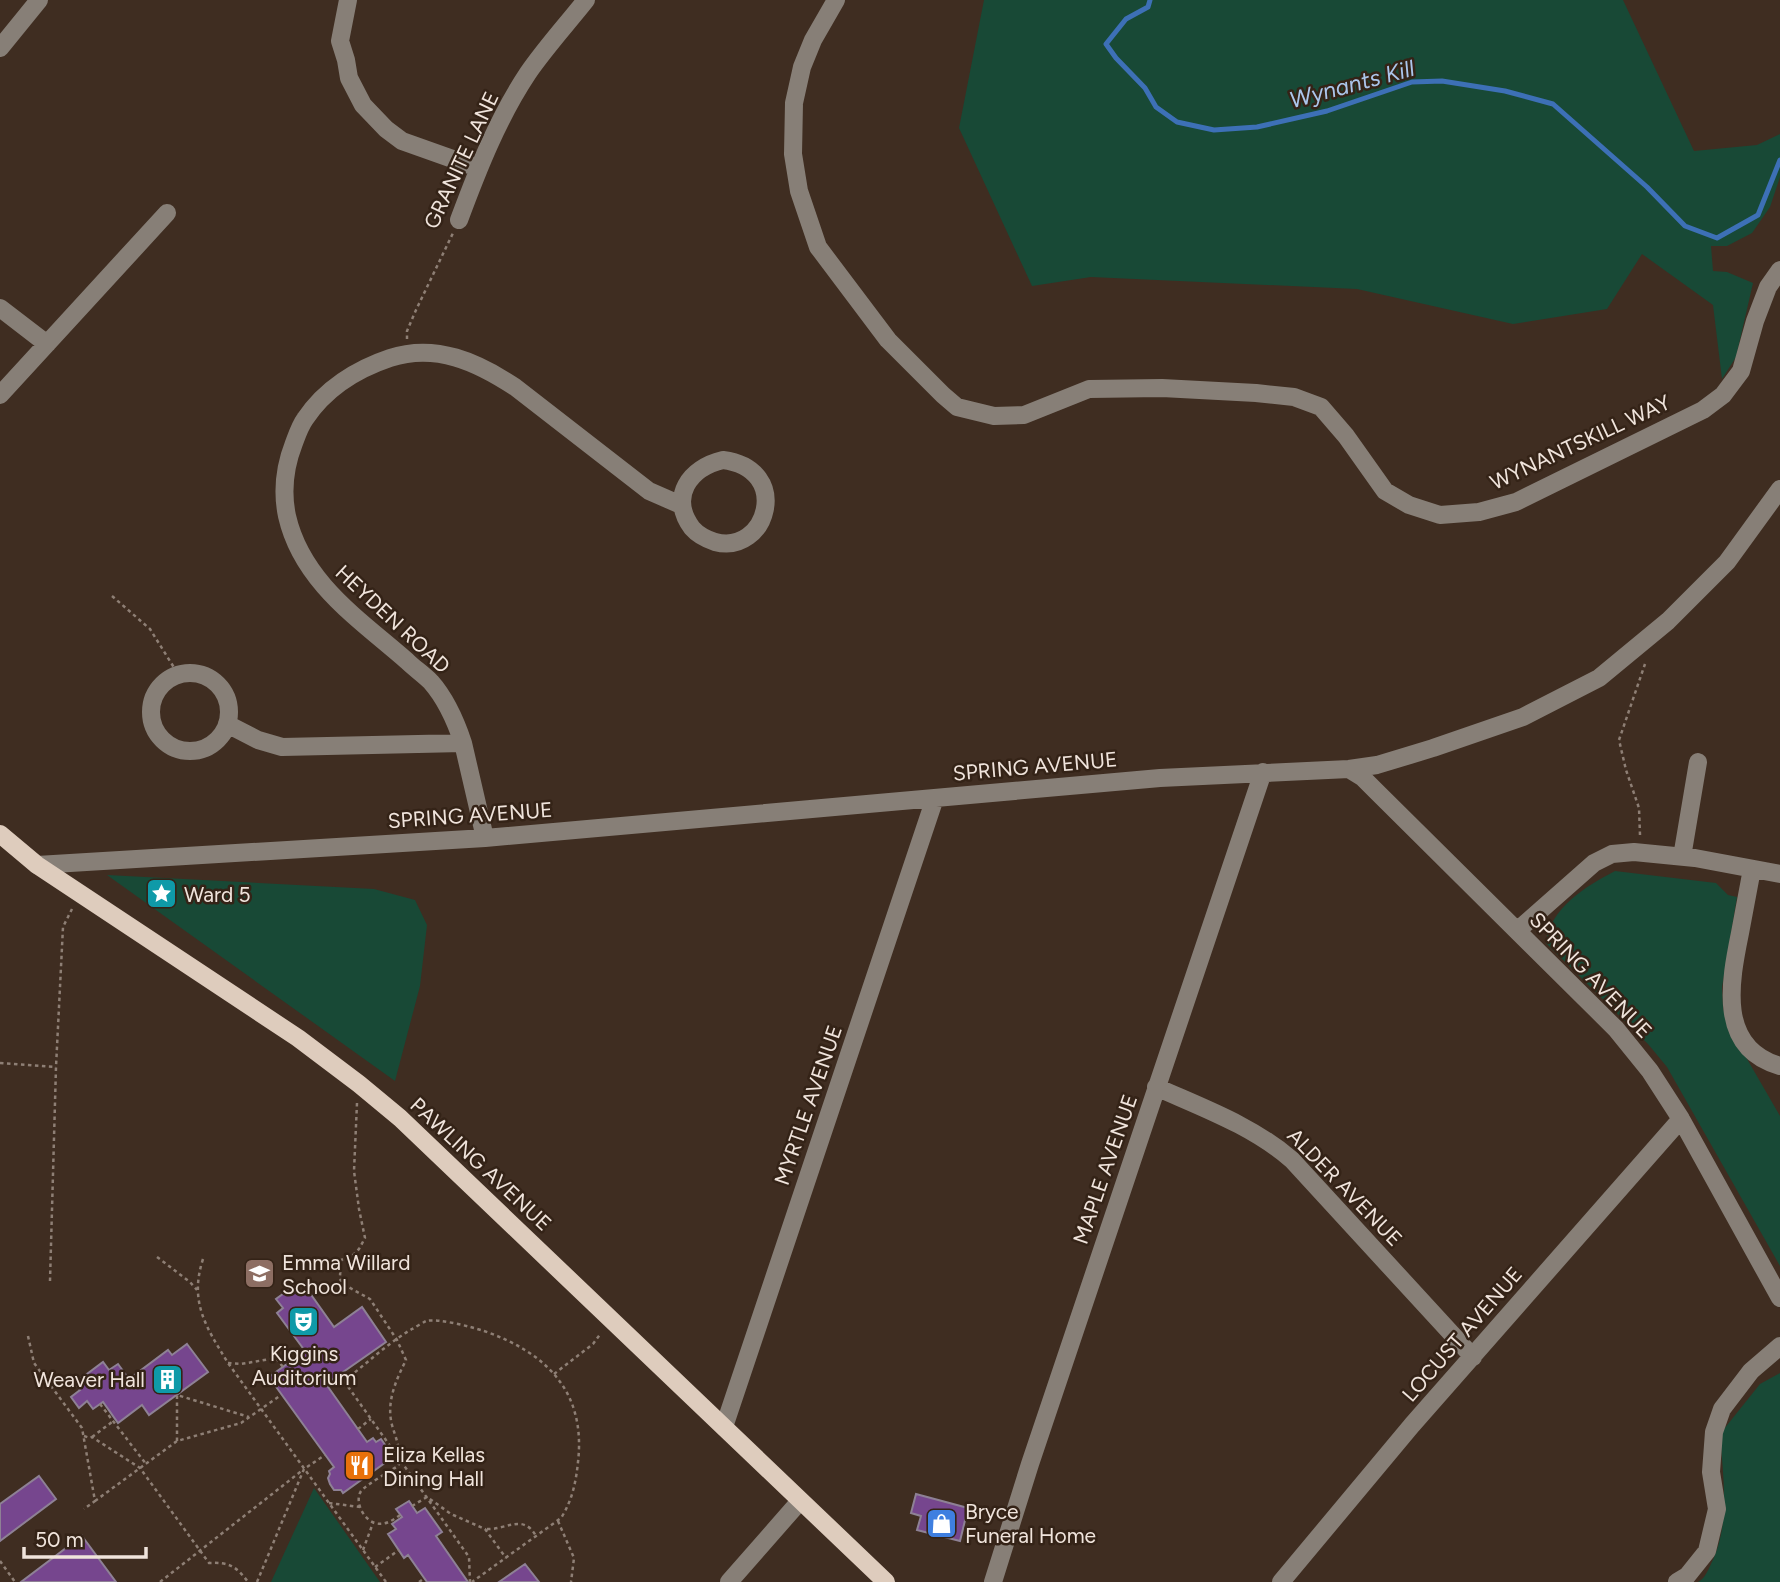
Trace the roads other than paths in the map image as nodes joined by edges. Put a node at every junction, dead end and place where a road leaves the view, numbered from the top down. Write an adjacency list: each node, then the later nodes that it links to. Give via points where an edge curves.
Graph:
1 (39, 0): 5 (street)
2 (348, 0): 6 (street, via 340,41 349,78 363,105 402,141)
3 (586, 0): 6 (street, GRANITE LANE, via 528,72)
4 (836, 0): 9 (street, WYNANTSKILL WAY, via 813,40 794,103 793,154 799,191 818,247 888,340 957,407 994,416 1024,415 1089,389 1162,387 1294,397 1321,407 1385,491 1440,515 1479,512 1516,502 1703,410 1723,395 1741,371 1763,299)
5 (0, 48)
6 (478, 168): 8 (street, GRANITE LANE)
7 (167, 214): 11 (street)
8 (459, 220)
9 (1780, 270)
10 (0, 308): 11 (street)
11 (47, 344): 12 (street)
12 (0, 395)
13 (1780, 489): 18 (street, via 1727,562 1668,621 1599,678 1523,718 1377,765)
14 (681, 505): 14 (street, via 694,531 719,543 746,537 763,516 766,502 758,477 736,462 723,460 698,470 689,480); 16 (street, HEYDEN ROAD, via 649,491 515,387 472,362 439,353 406,353 347,378 322,398 303,420 285,475 284,501 300,554 334,597 431,682)
15 (227, 724): 15 (street, via 229,712 222,689 202,674 178,674 158,688 152,700 150,713 160,738 184,751 210,745); 16 (street, via 282,747)
16 (463, 743): 22 (street, HEYDEN ROAD)
17 (1698, 762): 23 (street)
18 (1349, 769): 19 (street, SPRING AVENUE); 27 (street, SPRING AVENUE, via 1369,783)
19 (1263, 772): 20 (street, SPRING AVENUE); 29 (street, MAPLE AVENUE)
20 (935, 798): 22 (street, SPRING AVENUE); 34 (street, MYRTLE AVENUE)
21 (0, 834): 24 (main road, PAWLING AVENUE)
22 (485, 838): 24 (street, SPRING AVENUE)
23 (1682, 857): 25 (street); 27 (street, via 1612,854 1594,863)
24 (37, 865): 34 (main road, PAWLING AVENUE, via 298,1038 359,1084)
25 (1752, 869): 26 (street); 28 (street, via 1732,972 1731,1007 1749,1048)
26 (1780, 874)
27 (1518, 930): 30 (street, SPRING AVENUE, via 1616,1029)
28 (1780, 1066)
29 (1156, 1087): 33 (street, ALDER AVENUE, via 1274,1144); 38 (street, MAPLE AVENUE)
30 (1681, 1119): 31 (street, SPRING AVENUE); 33 (street, LOCUST AVENUE)
31 (1780, 1298)
32 (1780, 1346): 40 (street, via 1751,1371 1722,1409 1714,1432 1711,1472 1717,1509 1707,1552)
33 (1473, 1357): 39 (street, LOCUST AVENUE)
34 (724, 1427): 35 (main road, PAWLING AVENUE)
35 (800, 1501): 36 (street); 37 (main road, PAWLING AVENUE)
36 (729, 1582)
37 (886, 1582)
38 (993, 1582)
39 (1281, 1582)
40 (1677, 1582)

